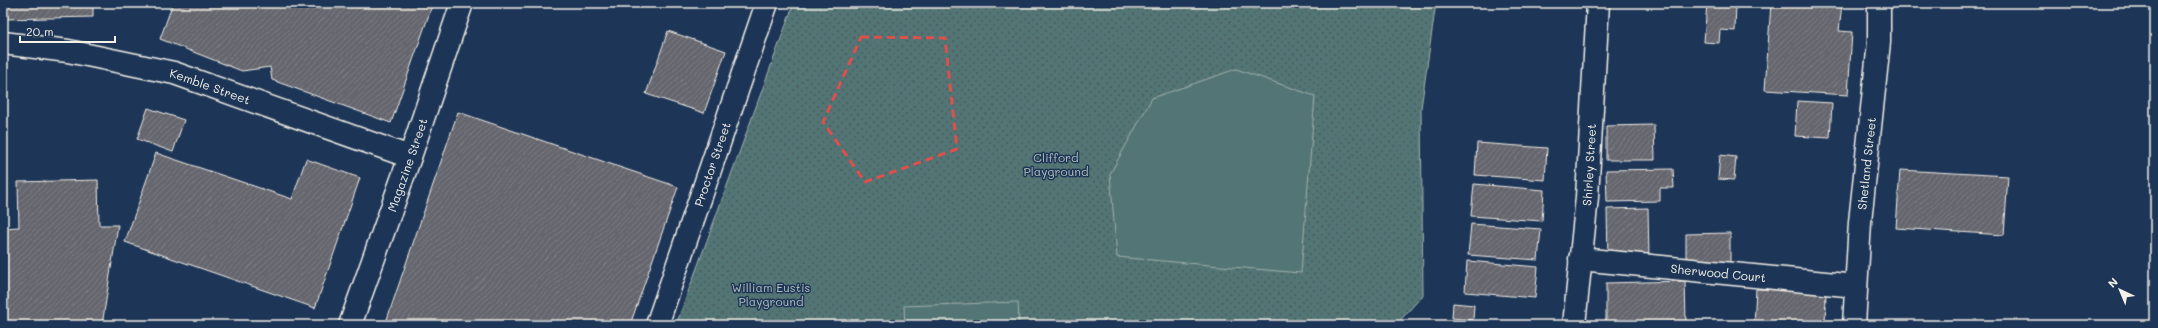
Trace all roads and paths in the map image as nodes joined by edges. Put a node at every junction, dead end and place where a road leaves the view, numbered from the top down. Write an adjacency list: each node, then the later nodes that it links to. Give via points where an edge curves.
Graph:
1 (462, 3): 6 (street, Magazine Street)
2 (767, 3): 10 (street, Proctor Street)
3 (1598, 3): 7 (street, Shirley Street, via 1587,197)
4 (1879, 3): 8 (street, Shetland Street, via 1879,42 1860,222)
5 (3, 43): 6 (street, Kemble Street, via 68,51 174,73)
6 (410, 157): 9 (street, Magazine Street)
7 (1580, 259): 8 (street, Sherwood Court); 11 (street, Shirley Street)
8 (1856, 286): 12 (street, Shetland Street)
9 (350, 325)
10 (657, 325)
11 (1574, 325)
12 (1854, 325)

